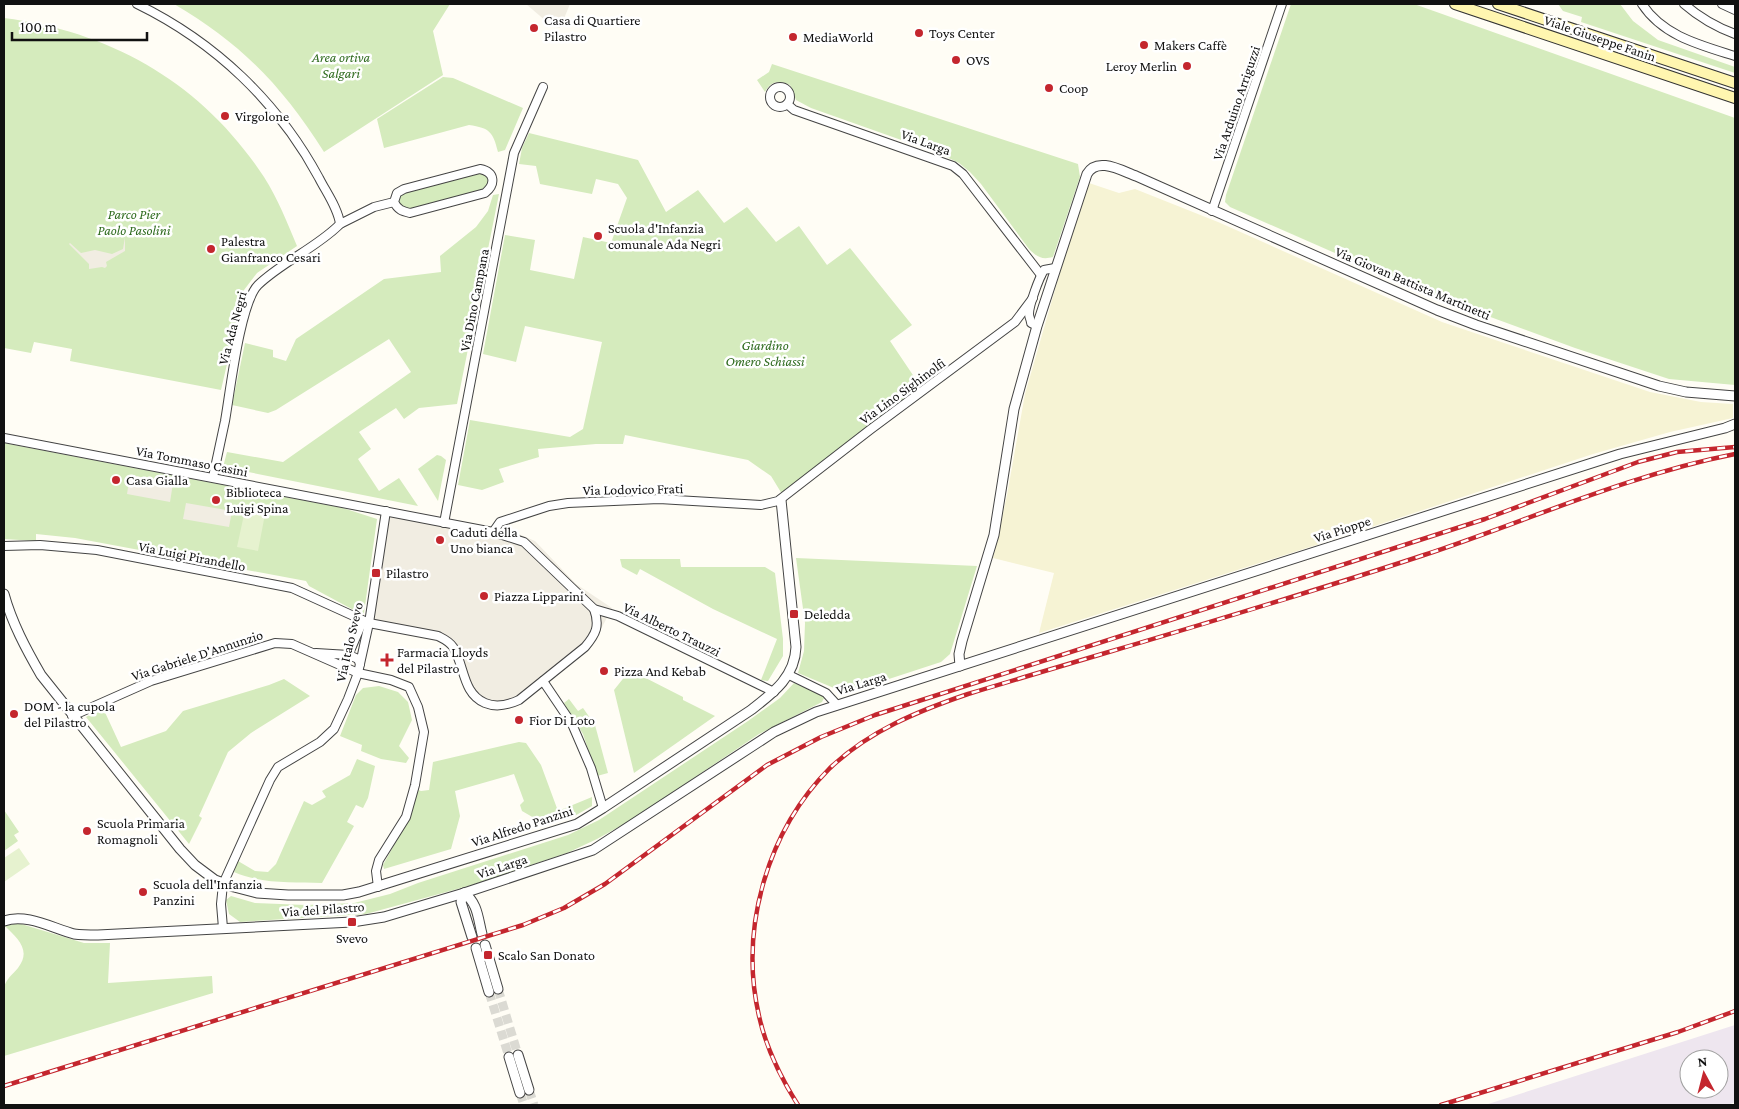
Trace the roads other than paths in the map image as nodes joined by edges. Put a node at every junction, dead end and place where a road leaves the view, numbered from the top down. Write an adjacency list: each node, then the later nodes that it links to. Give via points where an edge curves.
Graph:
1 (137, 4): 19 (street, via 205,45 254,87 300,146 323,185)
2 (1282, 4): 18 (street, Via Arduino Arriguzzi)
3 (1455, 4): 10 (main road, Viale Giuseppe Fanin)
4 (1498, 4): 9 (main road, Viale Giuseppe Fanin)
5 (1642, 4): 12 (street, via 1669,32)
6 (1684, 4): 11 (street, via 1700,17)
7 (1722, 4): 8 (street)
8 (1735, 10)
9 (1539, 17): 10 (street); 13 (main road, Viale Giuseppe Fanin)
10 (1534, 30): 15 (main road, Viale Giuseppe Fanin)
11 (1735, 34)
12 (1735, 56)
13 (1735, 83)
14 (543, 88): 30 (street, Via Dino Campana, via 514,153)
15 (1735, 98)
16 (787, 104): 21 (street, Via Larga, via 794,110 953,166 963,174)
17 (394, 202): 17 (street, Via Ada Negri, via 402,212 410,213 485,193 491,188 491,175 480,168 404,189); 19 (street, Via Ada Negri, via 374,207)
18 (1212, 211): 20 (street, Via Giovan Battista Martinetti, via 1136,176 1098,165 1090,168 1087,174); 24 (street, Via Giovan Battista Martinetti, via 1476,326 1659,386)
19 (340, 224): 27 (street, Via Ada Negri, via 251,294 233,368)
20 (1056, 268): 21 (street, via 1044,270); 23 (street)
21 (1041, 275): 22 (street)
22 (1033, 298): 23 (street, via 1029,313 1031,323); 28 (street, Via Lino Sighinolfi, via 1015,322)
23 (1037, 326): 39 (street, via 1014,409 994,536 962,640)
24 (1735, 396)
25 (1735, 424): 39 (street, Via Pioppe, via 1620,454)
26 (4, 438): 27 (street, Via Tommaso Casini)
27 (213, 478): 29 (street, Via Tommaso Casini)
28 (781, 500): 31 (street, Via Lodovico Frati, via 761,505 659,499 563,504 500,522); 42 (street, Via Alfredo Panzini, via 796,635 796,654)
29 (386, 511): 30 (street, Via Tommaso Casini); 35 (street, Via Italo Svevo)
30 (444, 523): 31 (street, Via Tommaso Casini)
31 (493, 532): 34 (street, Via Alberto Trauzzi, via 516,538 530,546)
32 (4, 546): 35 (street, Via Luigi Pirandello, via 40,545 98,550 292,588)
33 (4, 594): 46 (street, Via Alfredo Panzini, via 29,655)
34 (594, 609): 43 (street, via 598,629 592,639); 44 (street, Via Alberto Trauzzi, via 618,616)
35 (366, 622): 37 (street, Via Italo Svevo); 38 (street, Via Italo Svevo); 43 (street, Via Luigi Pirandello, via 438,636 448,641 454,648 472,693 488,704 510,704)
36 (307, 651): 37 (street); 40 (street, Via Gabriele D'Annunzio); 46 (street, Via Gabriele D'Annunzio, via 292,644 261,646 151,681)
37 (349, 655): 38 (street, via 358,659); 40 (street, Via Italo Svevo)
38 (360, 664): 41 (street, Via Italo Svevo)
39 (960, 666): 45 (street, Via Larga)
40 (344, 667): 41 (street, Via Gabriele D'Annunzio)
41 (358, 673): 48 (street, Via Italo Svevo, via 334,729 320,742 278,767); 49 (street, Via Gabriele D'Annunzio, via 409,687 424,732 416,785 406,817 379,860 376,871)
42 (789, 675): 44 (street, Via Alfredo Panzini); 45 (street, via 826,693)
43 (543, 681): 47 (street, via 572,724 591,768)
44 (774, 692): 47 (street, Via Alfredo Panzini)
45 (837, 705): 50 (street, Via Larga, via 774,732 592,850)
46 (72, 716): 48 (street, Via Alfredo Panzini, via 180,849 195,865)
47 (603, 808): 49 (street, Via Alfredo Panzini, via 577,824)
48 (224, 884): 49 (street, Via Alfredo Panzini, via 252,892 288,895 343,895); 52 (street)
49 (378, 887)
50 (464, 893): 52 (street, Via del Pilastro, via 368,920); 53 (street, Via Larga, via 472,898); 54 (street, Via Larga, via 461,902)
51 (4, 921): 52 (street, Via del Pilastro, via 23,919 87,935)
52 (221, 929)
53 (482, 934)
54 (472, 937)
55 (485, 945): 57 (street)
56 (476, 948): 58 (street)
57 (498, 989)
58 (489, 992)
59 (518, 1055): 60 (street, via 525,1092)
60 (509, 1057)

